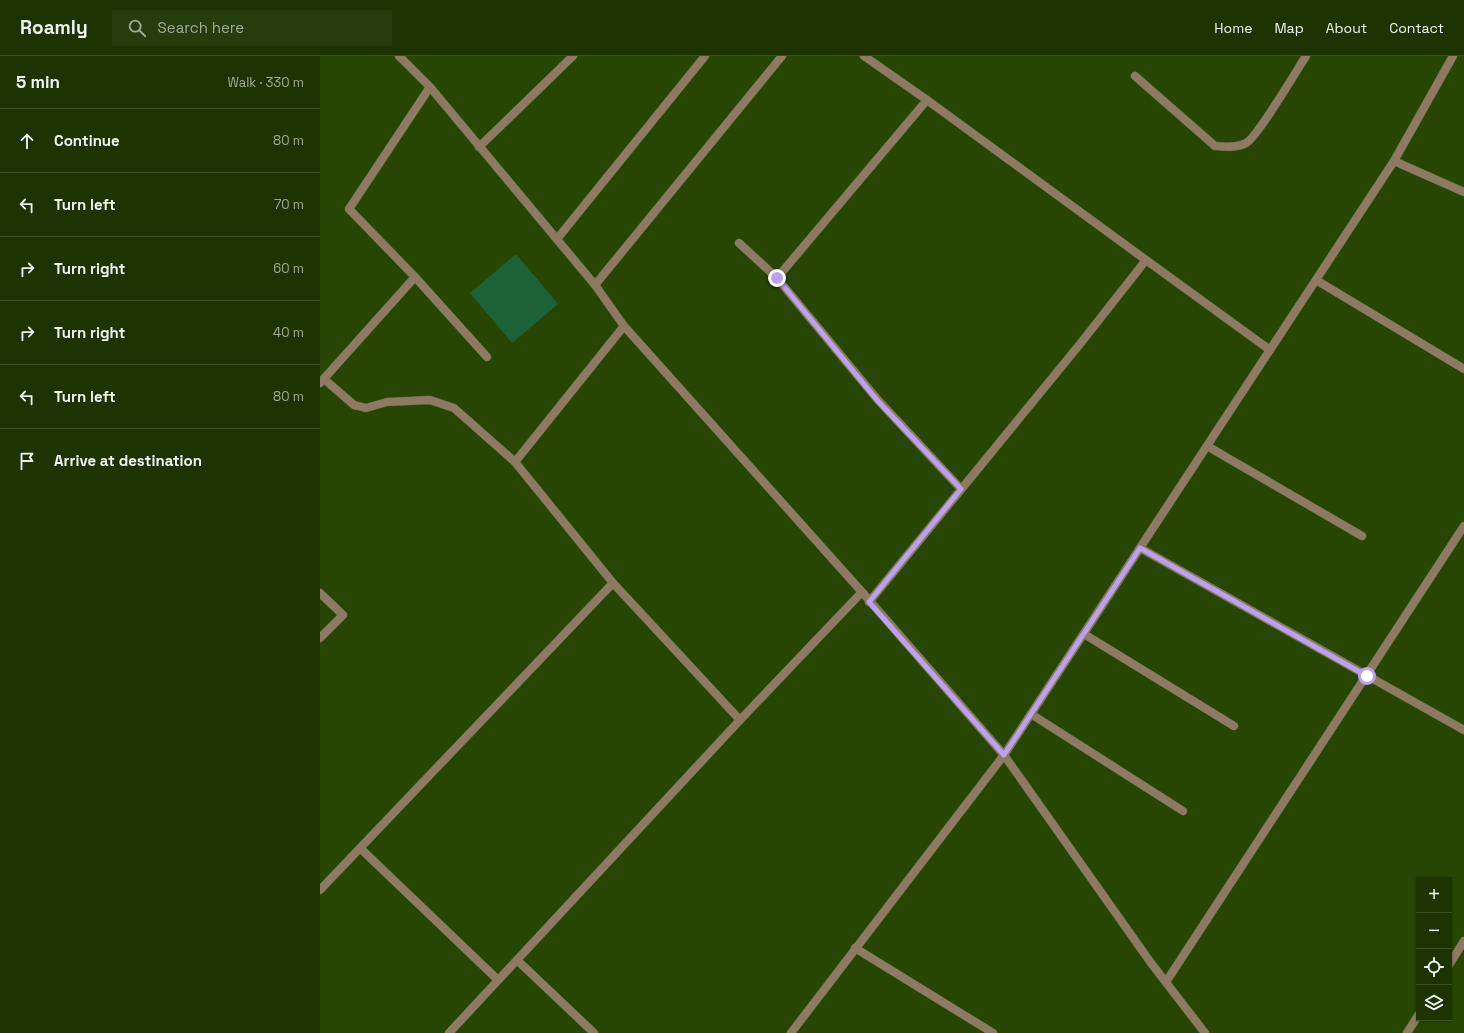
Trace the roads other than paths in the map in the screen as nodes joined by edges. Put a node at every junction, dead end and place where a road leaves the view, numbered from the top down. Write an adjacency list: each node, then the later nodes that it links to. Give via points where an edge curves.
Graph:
1 (399, 56): 9 (street)
2 (573, 56): 11 (street)
3 (704, 56): 14 (street)
4 (782, 56): 20 (street)
5 (864, 56): 10 (street)
6 (1306, 56): 8 (street, via 1262,125 1247,143 1231,147 1216,146)
7 (1453, 56): 12 (street)
8 (1135, 76)
9 (430, 87): 11 (street); 17 (street, via 349,209)
10 (927, 100): 16 (street); 18 (street)
11 (479, 147): 14 (street)
12 (1394, 161): 13 (street); 19 (street)
13 (1464, 192)
14 (557, 239): 20 (street)
15 (739, 243): 18 (street)
16 (1146, 260): 22 (street); 28 (street)
17 (415, 277): 23 (street); 25 (street)
18 (777, 278): 28 (street, via 877,400)
19 (1316, 280): 22 (street); 24 (street)
20 (595, 285): 21 (street)
21 (624, 326): 27 (street); 33 (street)
22 (1270, 350): 26 (street)
23 (487, 357)
24 (1464, 369)
25 (322, 381): 27 (street, via 354,404 366,408 387,402 430,400 454,408)
26 (1207, 446): 30 (street); 31 (street)
27 (514, 462): 32 (street)
28 (961, 489): 35 (street)
29 (1464, 526): 38 (street)
30 (1362, 536)
31 (1140, 548): 36 (street); 38 (street)
32 (613, 583): 40 (street); 45 (street)
33 (862, 592): 35 (street); 40 (street)
34 (320, 593): 37 (street, via 343,615)
35 (869, 602): 43 (street)
36 (1084, 634): 39 (street); 41 (street)
37 (320, 638)
38 (1367, 676): 42 (street); 52 (street)
39 (1031, 714): 43 (street); 44 (street)
40 (740, 720): 49 (street)
41 (1234, 726)
42 (1464, 730)
43 (1004, 755): 48 (street); 52 (street)
44 (1183, 811)
45 (360, 848): 46 (street); 51 (street)
46 (320, 890)
47 (1464, 941): 50 (street)
48 (855, 948): 56 (street); 57 (street)
49 (517, 960): 51 (street); 55 (street)
50 (1452, 960)
51 (498, 980): 54 (street)
52 (1166, 982): 58 (street)
53 (1416, 1019): 59 (street)
54 (449, 1033)
55 (594, 1033)
56 (791, 1033)
57 (992, 1033)
58 (1205, 1033)
59 (1407, 1033)

